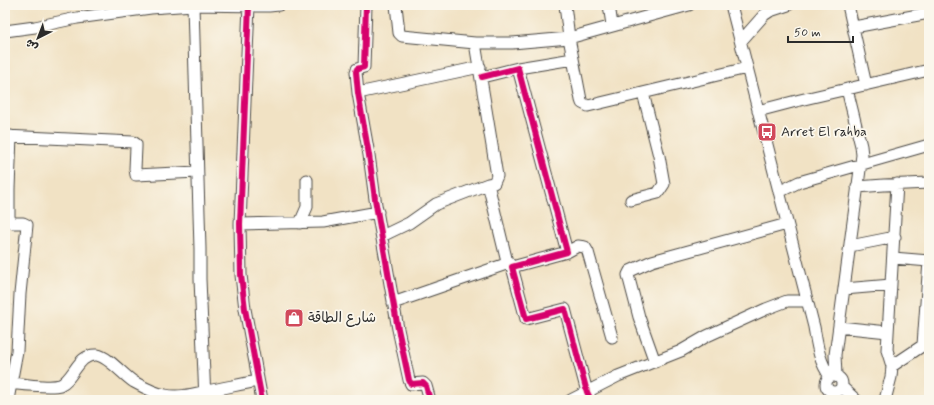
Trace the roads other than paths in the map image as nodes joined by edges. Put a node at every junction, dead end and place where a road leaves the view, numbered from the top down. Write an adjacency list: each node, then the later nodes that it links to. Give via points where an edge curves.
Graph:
1 (179, 5): 2 (street); 17 (street, via 77,18)
2 (193, 5): 3 (street); 34 (street)
3 (249, 5): 4 (street); 44 (street)
4 (272, 5)
5 (366, 5): 28 (street, via 364,67 357,69 356,72)
6 (396, 5): 20 (street, via 399,33 402,36)
7 (565, 5): 18 (street)
8 (609, 5): 15 (street)
9 (689, 5): 15 (street)
10 (731, 5): 19 (street)
11 (788, 5): 13 (street, via 770,11)
12 (848, 5): 16 (street)
13 (764, 10): 19 (street)
14 (929, 13): 16 (street)
15 (612, 25): 18 (street)
16 (854, 27): 26 (street)
17 (5, 31)
18 (569, 38): 20 (street); 21 (street)
19 (741, 41): 23 (street)
20 (475, 43): 25 (street)
21 (573, 59): 22 (street); 29 (street, via 581,100 585,105 591,106)
22 (518, 68): 25 (street); 49 (street)
23 (747, 68): 29 (street); 30 (street)
24 (929, 70): 26 (street)
25 (481, 72): 28 (street); 36 (street, via 497,176 494,183)
26 (866, 85): 27 (street)
27 (847, 89): 30 (street); 33 (street, via 861,146)
28 (358, 93): 42 (street)
29 (642, 93): 41 (street, via 664,184 658,193)
30 (758, 111): 40 (street)
31 (8, 136): 34 (street, via 132,142 136,144 136,175); 65 (street, via 9,218 13,223 28,225 17,351)
32 (929, 145): 33 (street)
33 (861, 165): 39 (street); 40 (street, via 799,182)
34 (197, 172): 67 (street)
35 (307, 180): 43 (street, via 307,207)
36 (488, 184): 46 (street, via 436,204 409,223); 52 (street)
37 (897, 184): 38 (street); 39 (street); 47 (street)
38 (929, 184)
39 (857, 187): 48 (street)
40 (779, 192): 45 (street)
41 (631, 200)
42 (378, 212): 43 (street, via 323,222); 46 (street)
43 (300, 223): 44 (street)
44 (240, 224): 64 (street, via 241,275)
45 (787, 224): 55 (street); 61 (street, via 652,262 630,271 628,275 639,317)
46 (382, 236): 56 (street)
47 (895, 237): 48 (street); 50 (street)
48 (850, 246): 54 (street)
49 (567, 252): 52 (street); 59 (street, via 578,246 588,252)
50 (893, 258): 51 (street); 53 (street)
51 (929, 261): 60 (street)
52 (510, 265): 56 (street); 68 (street, via 526,319 565,309)
53 (891, 285): 54 (street); 58 (street)
54 (844, 289): 57 (street)
55 (807, 301): 61 (street, via 787,301 766,309); 63 (street, via 822,363)
56 (393, 303): 71 (street, via 410,383 426,386)
57 (839, 327): 58 (street); 63 (street)
58 (888, 332): 62 (street, via 887,350)
59 (612, 337)
60 (926, 343): 62 (street)
61 (655, 362): 68 (street, via 618,376)
62 (892, 366): 74 (street)
63 (833, 376): 66 (street, via 842,380)
64 (258, 381): 67 (street); 70 (street)
65 (8, 383): 67 (street, via 60,385 85,358 95,355 102,357 133,381 164,395); 69 (street)
66 (834, 393): 73 (street)
67 (205, 396)
68 (589, 396): 72 (street)
69 (8, 400)
70 (262, 400)
71 (430, 400)
72 (571, 400)
73 (856, 400)
74 (886, 400)

